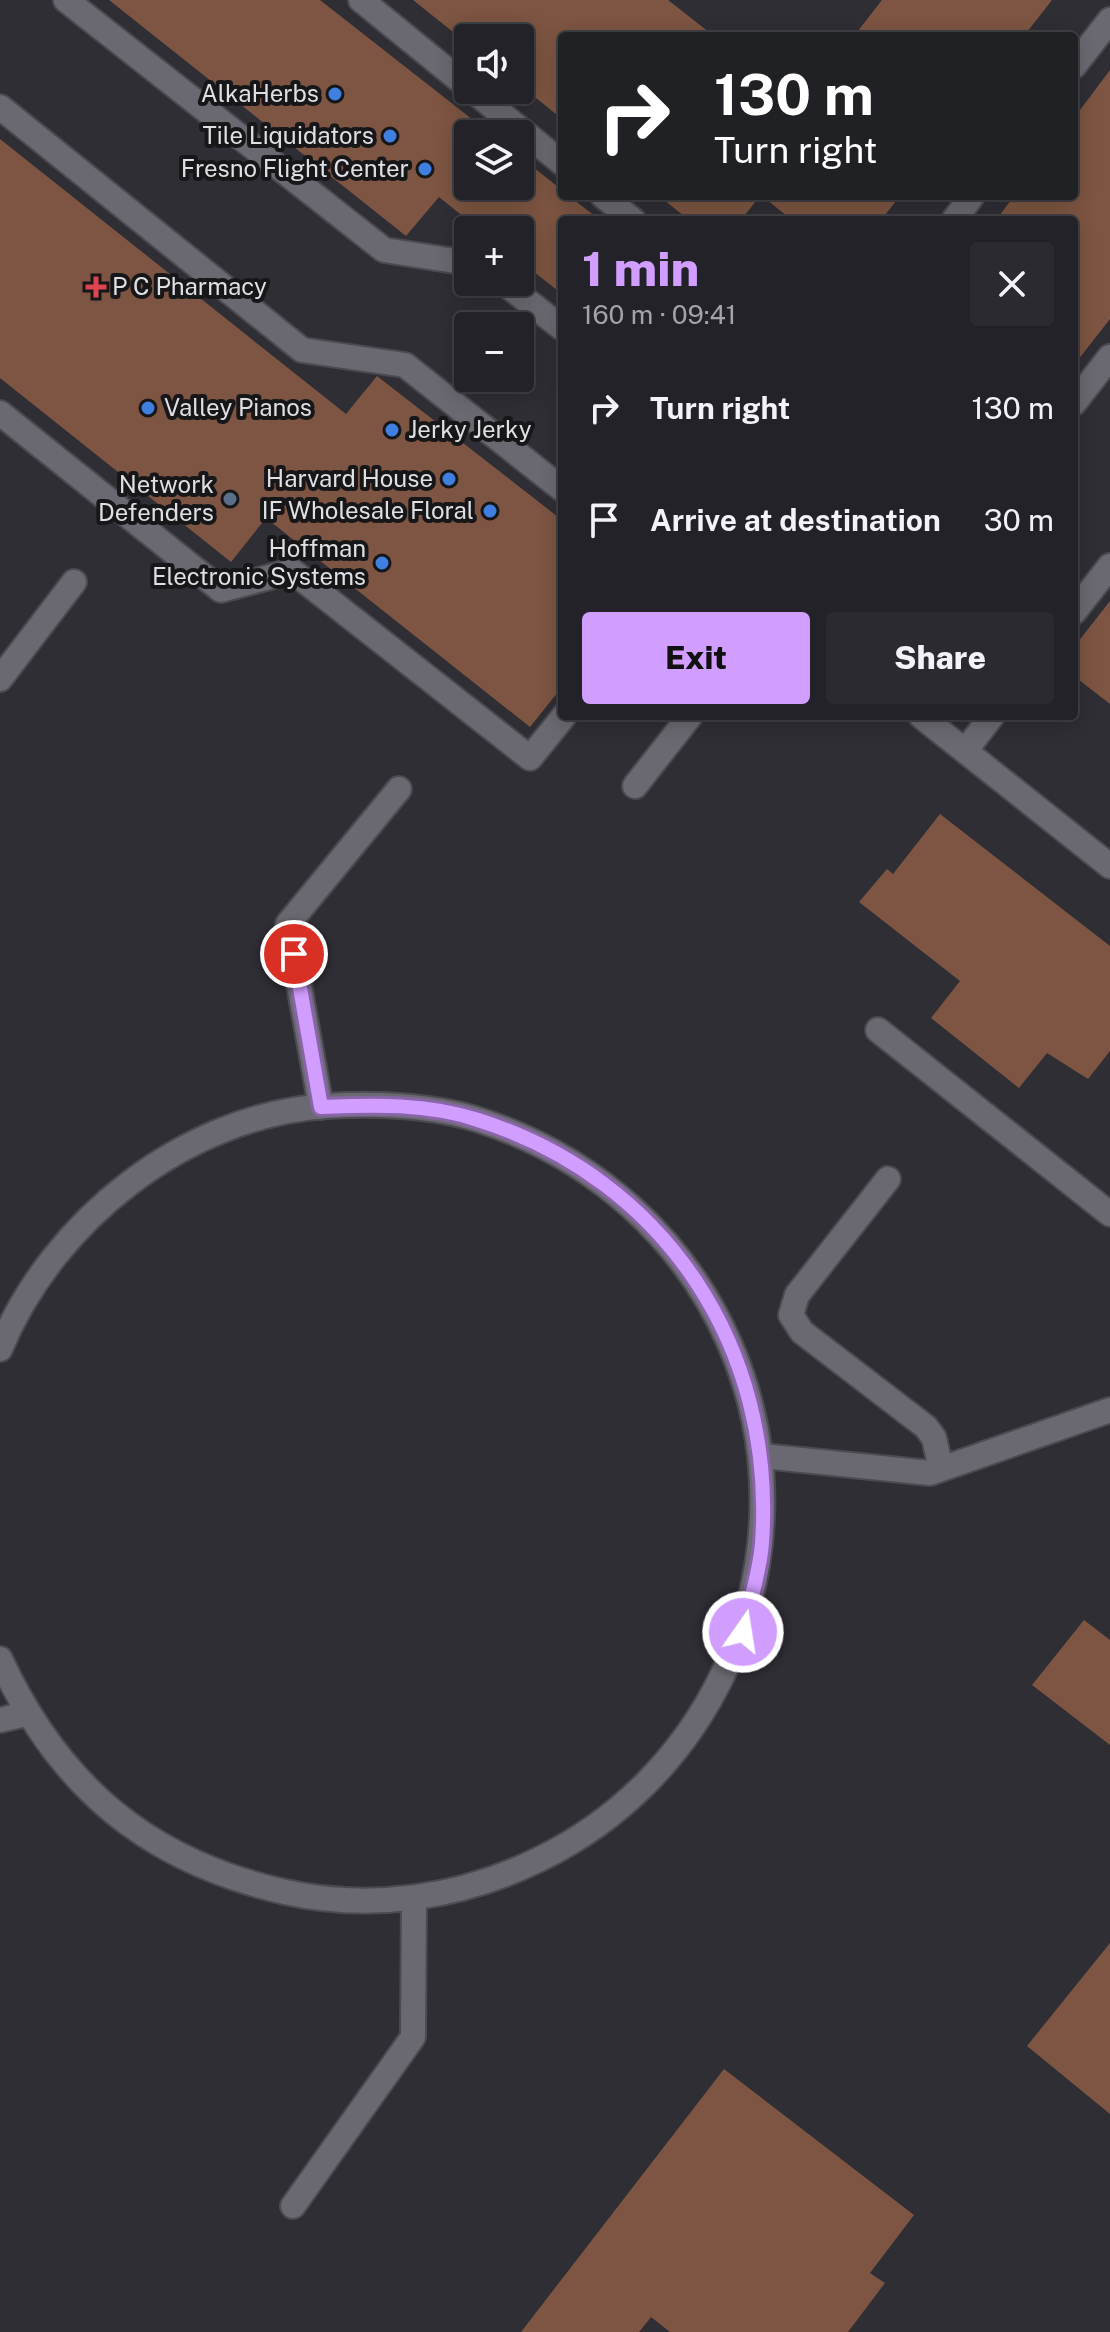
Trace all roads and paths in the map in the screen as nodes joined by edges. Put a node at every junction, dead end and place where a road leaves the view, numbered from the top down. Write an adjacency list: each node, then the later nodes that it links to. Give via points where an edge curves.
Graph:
1 (66, 0): 11 (street, via 384,250)
2 (361, 0): 5 (street)
3 (1110, 20): 4 (street)
4 (1078, 61)
5 (454, 75)
6 (490, 104): 8 (street)
7 (0, 107): 17 (street, via 302,350 405,365)
8 (558, 160)
9 (608, 200): 10 (street)
10 (628, 216)
11 (454, 261)
12 (521, 296): 13 (street)
13 (558, 325)
14 (1110, 357): 15 (street)
15 (1078, 398)
16 (0, 413): 22 (street, via 221,590 292,571 530,758)
17 (558, 486)
18 (1110, 566): 20 (street)
19 (74, 582): 21 (street)
20 (1078, 607)
21 (0, 679)
22 (561, 720)
23 (687, 720): 27 (street)
24 (926, 720): 26 (street)
25 (989, 720): 26 (street)
26 (965, 751): 29 (street)
27 (635, 786)
28 (399, 789): 31 (street, via 288,924)
29 (1110, 866)
30 (878, 1030): 33 (street)
31 (321, 1107): 34 (street, via 246,1123 175,1153 110,1197 56,1252 13,1317); 36 (street, via 400,1105 476,1119 549,1148 614,1190 670,1244 715,1308 745,1379)
32 (888, 1179): 37 (street, via 797,1295 791,1315 802,1332 926,1427)
33 (1110, 1214)
34 (0, 1349)
35 (1110, 1410): 37 (street)
36 (762, 1456): 37 (street, via 930,1473); 41 (street, via 762,1545 743,1632 704,1713 649,1783 580,1839 500,1878)
37 (941, 1469)
38 (0, 1659): 39 (street)
39 (26, 1714): 40 (street); 41 (street, via 82,1785 153,1842 234,1881 323,1901)
40 (0, 1720)
41 (414, 1899): 42 (street, via 413,2037)
42 (293, 2206)

